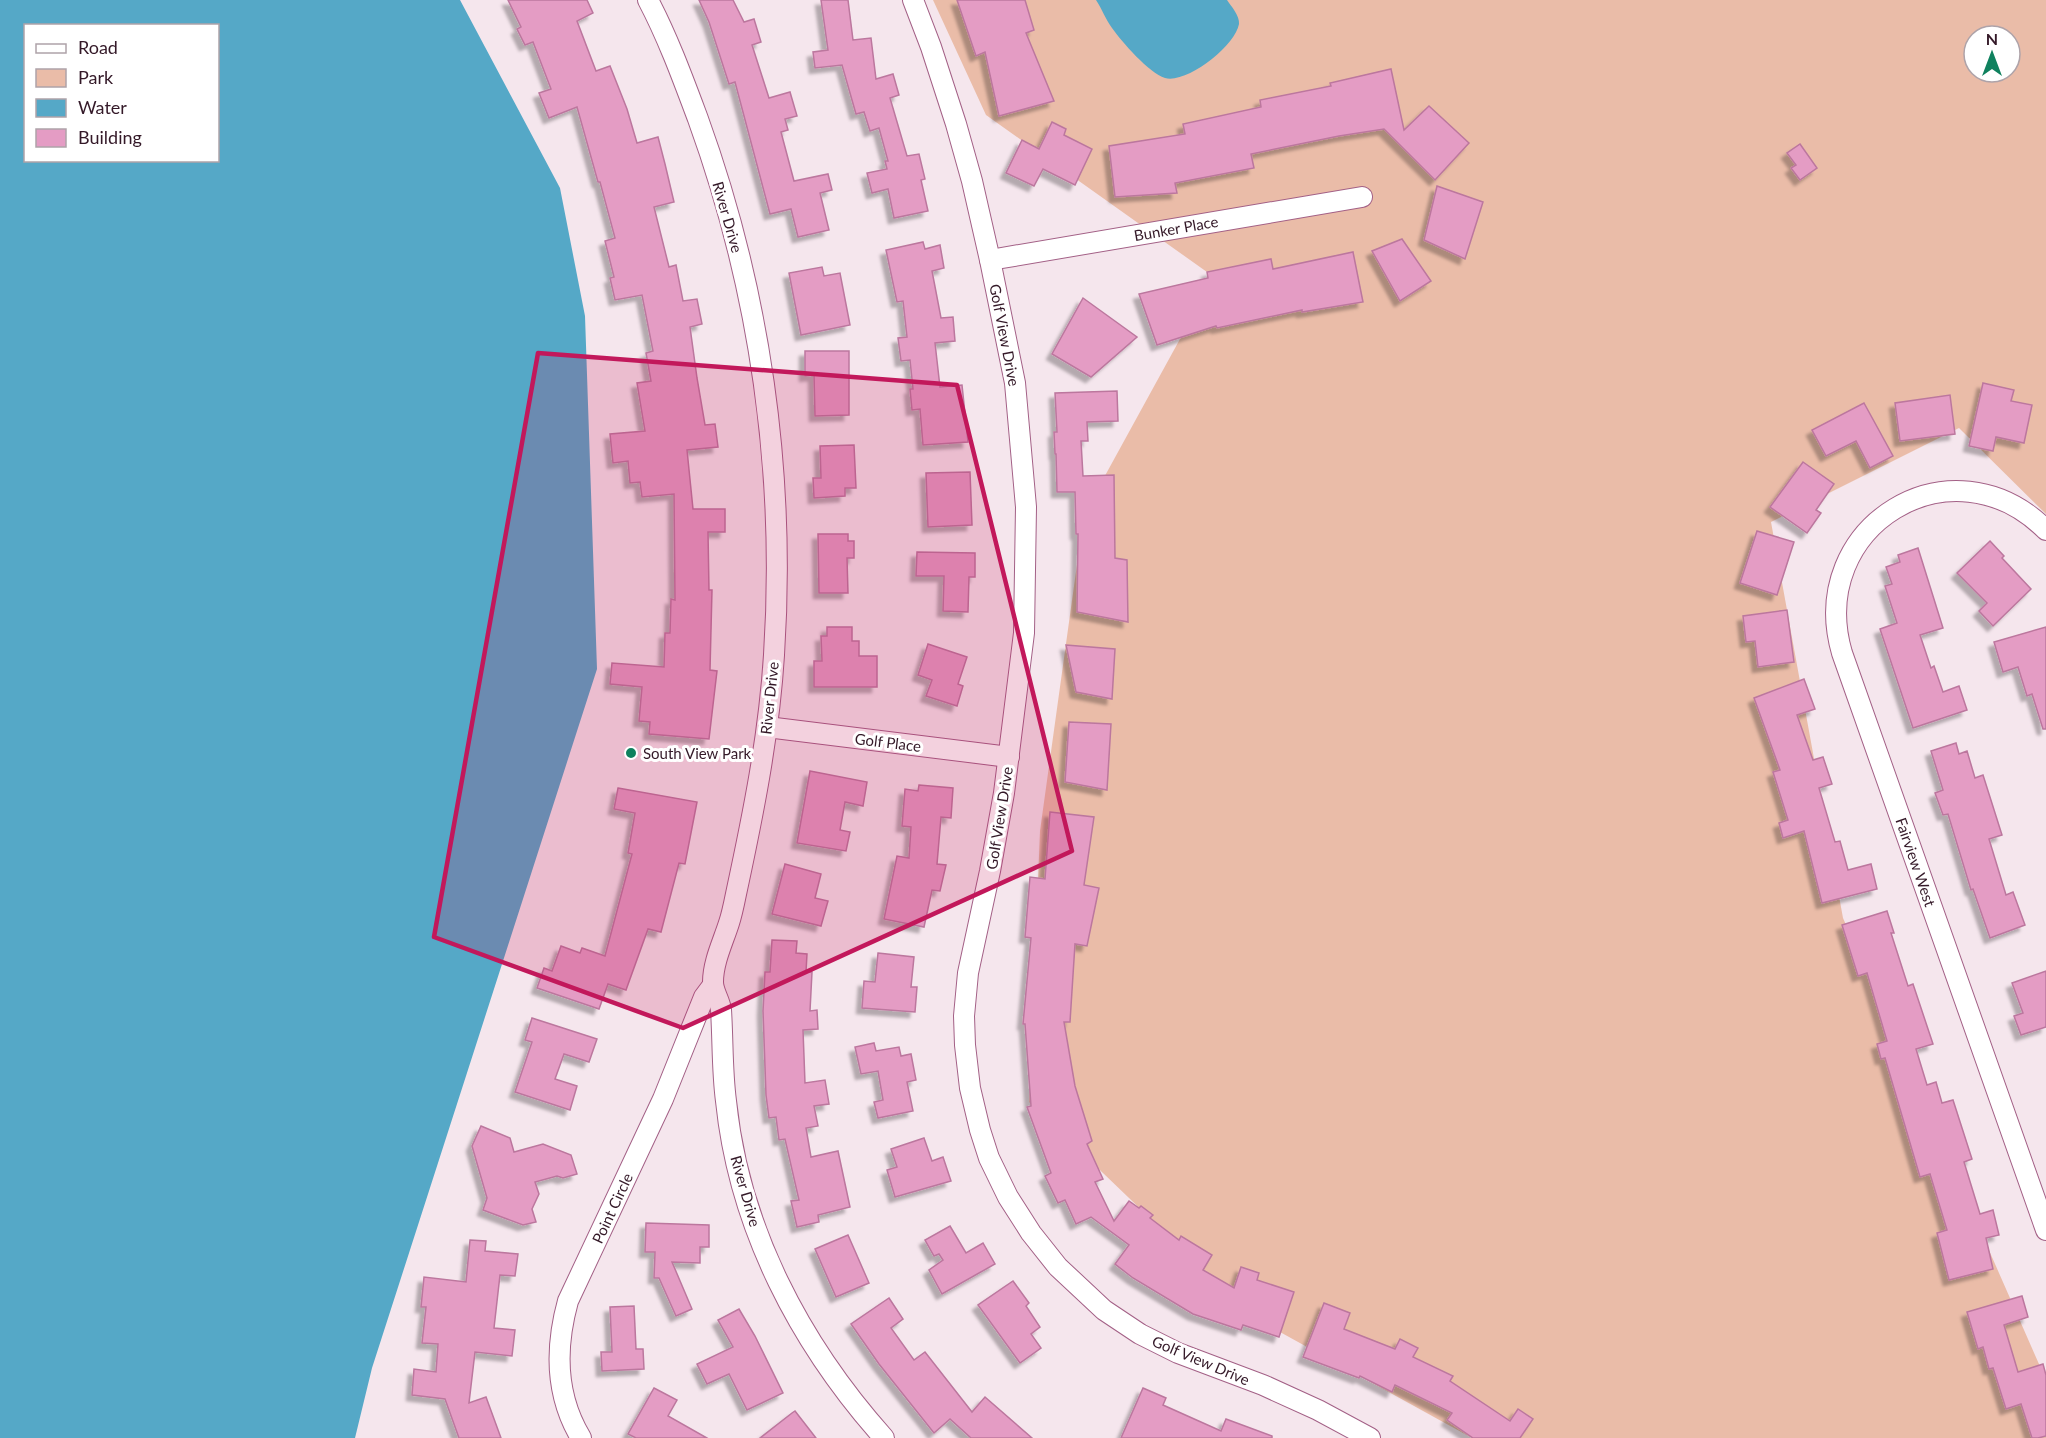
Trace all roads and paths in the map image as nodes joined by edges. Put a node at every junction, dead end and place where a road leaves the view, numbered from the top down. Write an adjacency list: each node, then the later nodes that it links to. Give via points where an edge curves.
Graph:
1 (648, 0): 6 (street, River Drive, via 683,78 730,218 761,362 776,509 774,656)
2 (913, 0): 4 (street, Golf View Drive, via 956,124)
3 (1362, 197): 4 (street, Bunker Place)
4 (990, 260): 7 (street, Golf View Drive, via 1015,383 1026,507 1024,633)
5 (2046, 530): 9 (street, Fairview West, via 2012,504 1977,493 1922,496 1896,507 1864,534 1845,564 1836,598 1838,640)
6 (767, 727): 7 (street, Golf Place); 8 (street, River Drive, via 756,802)
7 (1009, 757): 12 (street, Golf View Drive, via 968,973 964,1016 975,1109 989,1158 1008,1197 1058,1267 1104,1310 1140,1334 1263,1385)
8 (713, 985): 10 (street, Point Circle, via 704,996 663,1099 568,1301 558,1352 560,1381 566,1406); 11 (street, River Drive, via 721,1005 725,1095 735,1154 766,1255 787,1300 832,1375)
9 (2046, 1230)
10 (581, 1438)
11 (884, 1438)
12 (1370, 1438)

